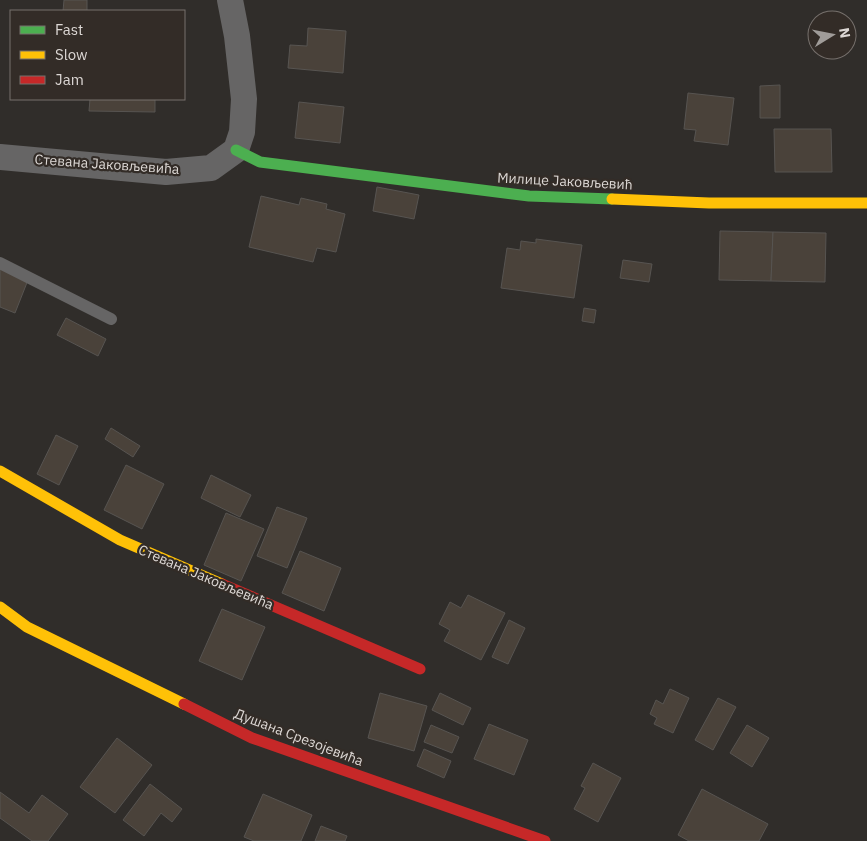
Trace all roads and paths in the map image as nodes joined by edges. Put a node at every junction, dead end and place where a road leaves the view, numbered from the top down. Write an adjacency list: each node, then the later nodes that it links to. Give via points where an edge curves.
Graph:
1 (230, 0): 2 (street, via 244,99 242,132)
2 (236, 150): 3 (street, Стевана Јаковљевића, via 211,168 166,172); 4 (street, Милице Јаковљевић, via 260,162 528,196 708,203)
3 (0, 157)
4 (867, 203)
5 (0, 263): 6 (lane)
6 (111, 319)
7 (0, 471): 9 (street, Стевана Јаковљевића, via 120,540)
8 (0, 607): 10 (street, Душана Срезојевића, via 27,627 252,738)
9 (420, 670)
10 (504, 827): 11 (lane); 12 (street, Душана Срезојевића)
11 (498, 841)
12 (546, 841)

